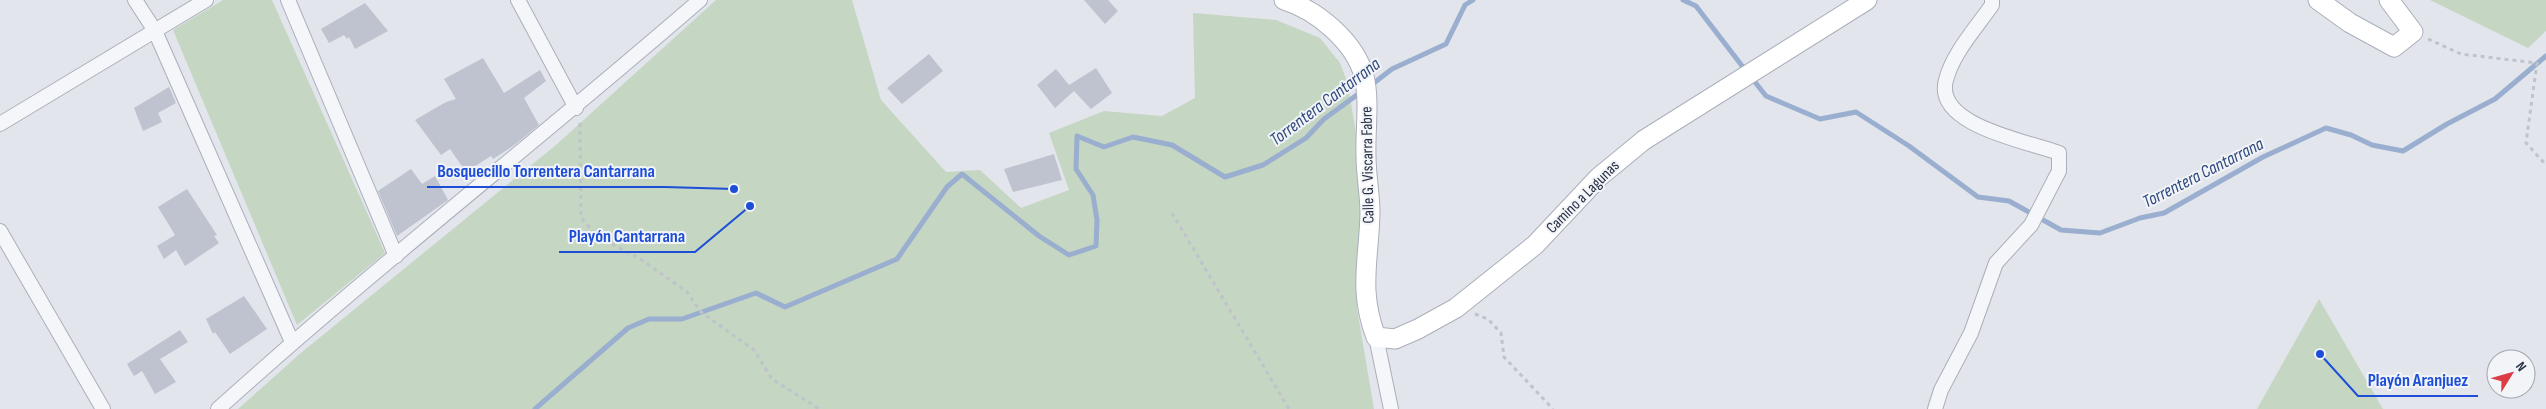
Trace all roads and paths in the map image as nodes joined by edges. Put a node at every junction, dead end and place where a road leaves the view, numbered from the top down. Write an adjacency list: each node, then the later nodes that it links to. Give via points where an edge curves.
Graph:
1 (135, 0): 11 (street)
2 (206, 0): 11 (street)
3 (288, 0): 18 (street)
4 (518, 0): 13 (street)
5 (700, 0): 13 (street)
6 (1284, 0): 20 (street, Calle G. Viscarra Fabre, via 1311,12 1334,30 1356,57 1363,76 1367,100 1366,157 1370,213 1364,283 1368,317)
7 (1866, 0): 19 (street, Camino a Lagunas, via 1644,140 1599,177 1535,246)
8 (1992, 0): 28 (street, via 1992,5 1952,65 1945,83 1948,102 1974,125 2007,139 2036,144 2058,153 2059,172 2031,225 1996,264 1971,333)
9 (2318, 0): 12 (street, via 2350,23 2394,47)
10 (2389, 0): 12 (street)
11 (155, 31): 14 (street); 21 (street)
12 (2413, 32): 15 (path, via 2462,54 2537,63 2526,143)
13 (576, 108): 18 (street); 24 (path, via 580,125 581,218 597,236 642,260 687,292 701,312 754,350 772,379)
14 (0, 124)
15 (2546, 164)
16 (1172, 213): 25 (path)
17 (0, 231): 22 (street)
18 (396, 256): 21 (street)
19 (1456, 308): 20 (street, Camino a Lagunas, via 1395,339); 27 (path, via 1488,319 1501,333 1504,357)
20 (1376, 337): 26 (street)
21 (292, 342): 23 (street)
22 (103, 409)
23 (218, 409)
24 (819, 409)
25 (1289, 409)
26 (1392, 409)
27 (1553, 409)
28 (1934, 409)

